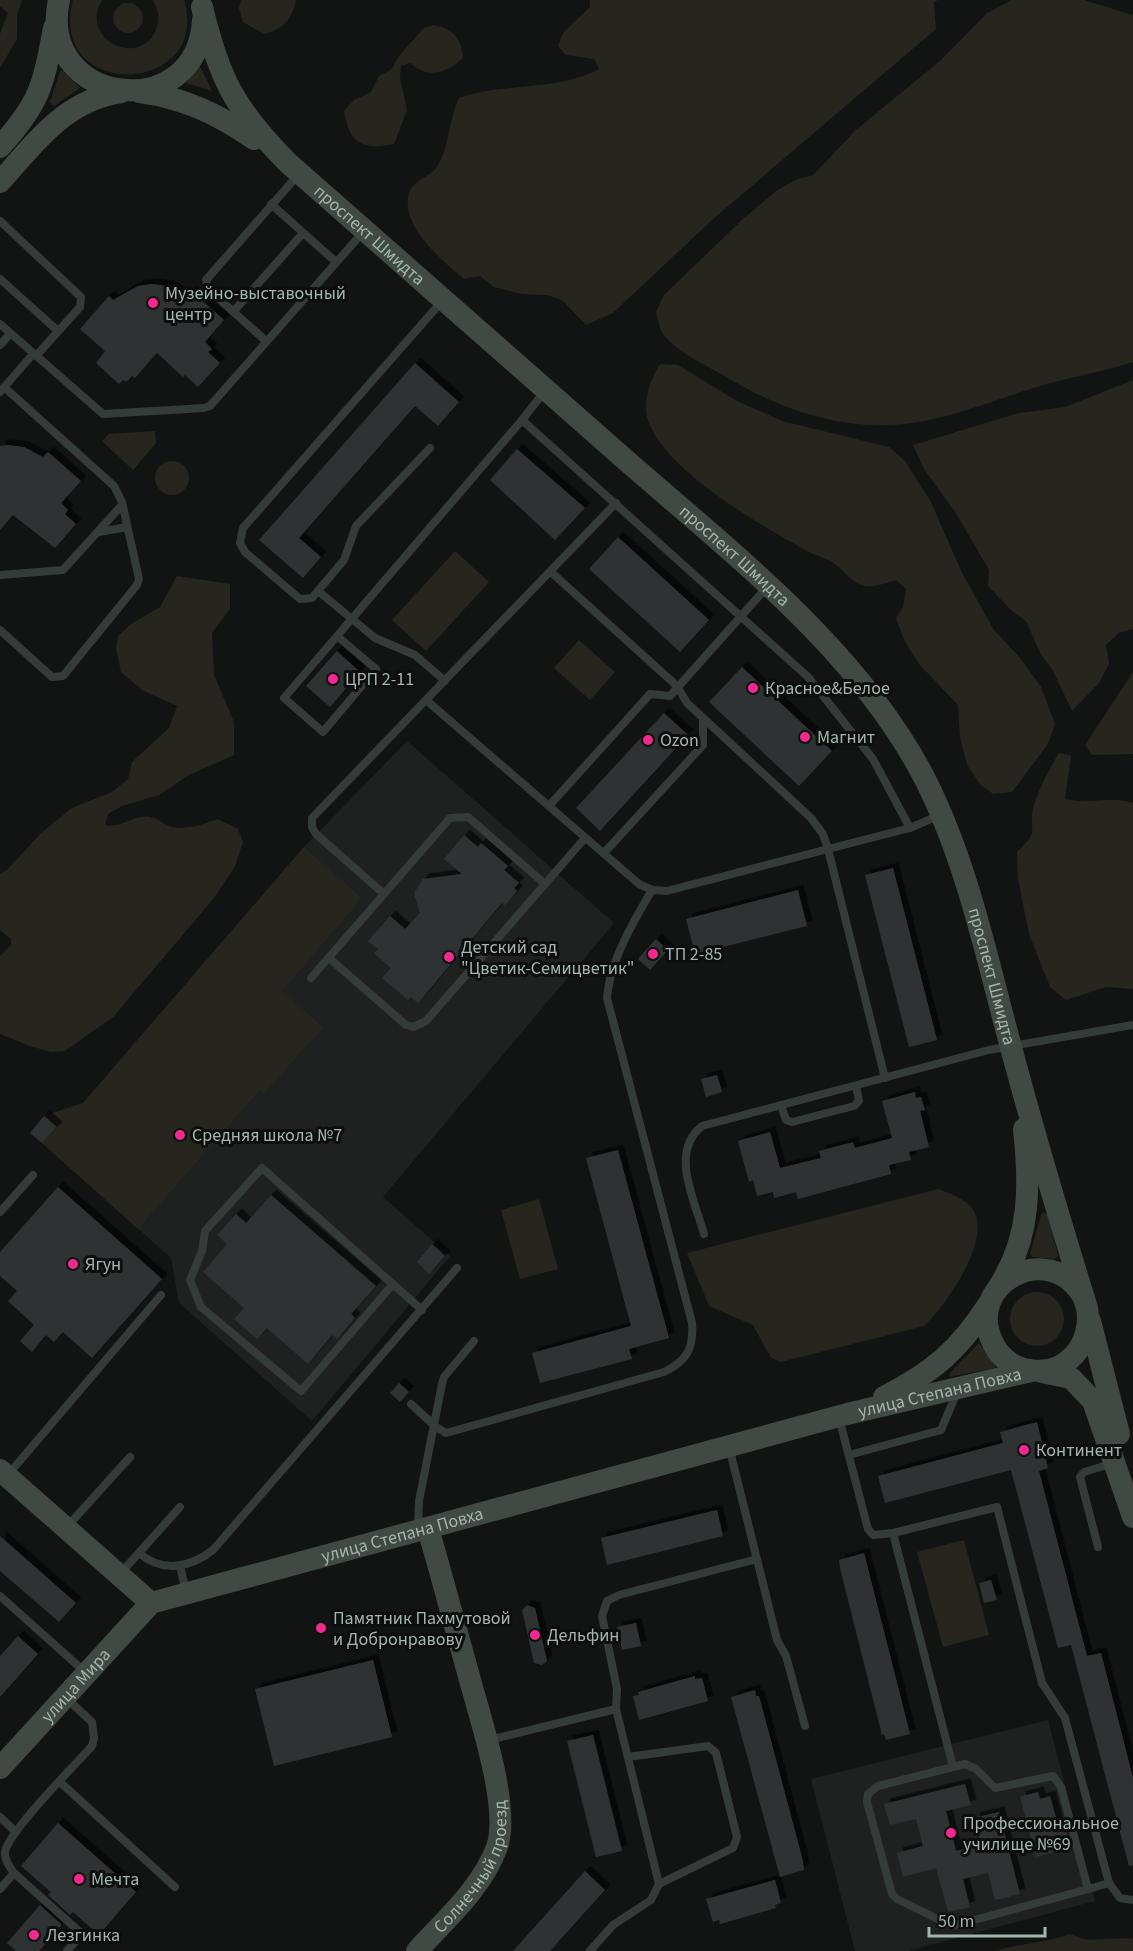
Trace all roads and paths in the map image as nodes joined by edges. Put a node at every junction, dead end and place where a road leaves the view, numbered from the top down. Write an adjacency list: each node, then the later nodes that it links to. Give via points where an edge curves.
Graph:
1 (202, 3): 3 (street, via 202,31 190,61 166,82); 5 (street, проспект Шмидта, via 212,52 227,87 250,123)
2 (57, 9): 3 (street, проспект Шмидта, via 63,49 76,69 96,83); 4 (street, via 46,70 34,105)
3 (131, 91): 5 (street, проспект Шмидта, via 206,109); 6 (street, via 97,97 68,112 45,131)
4 (0, 147)
5 (293, 168): 7 (lane); 9 (street, проспект Шмидта)
6 (0, 182)
7 (271, 204): 10 (lane); 14 (lane, via 207,276 208,289)
8 (0, 221): 16 (lane, via 78,292 80,307)
9 (365, 230): 11 (lane); 13 (street, проспект Шмидта)
10 (303, 233): 11 (lane); 14 (lane)
11 (336, 262): 18 (lane)
12 (0, 279): 16 (lane)
13 (444, 300): 22 (street, проспект Шмидта); 32 (lane, via 243,528 240,543 245,552 300,599 312,598)
14 (234, 311): 18 (lane)
15 (0, 324): 17 (lane)
16 (58, 331): 20 (lane)
17 (10, 334): 19 (lane); 20 (lane)
18 (266, 341): 20 (lane, via 210,406 204,408 102,414)
19 (0, 345)
20 (34, 355): 21 (lane)
21 (2, 389): 26 (lane, via 114,486)
22 (546, 390): 23 (lane); 31 (street, проспект Шмидта)
23 (522, 420): 25 (lane); 34 (lane)
24 (430, 448): 32 (lane, via 356,526 344,560)
25 (616, 503): 29 (lane); 33 (lane)
26 (122, 505): 27 (lane); 28 (lane)
27 (127, 527): 28 (lane); 35 (lane, via 137,585 63,676 52,677)
28 (99, 532): 30 (lane, via 63,570)
29 (551, 572): 37 (lane); 38 (lane)
30 (0, 575)
31 (767, 586): 33 (lane); 42 (street, проспект Шмидта, via 848,666 881,707)
32 (318, 591): 34 (lane)
33 (742, 615): 38 (lane); 43 (lane, via 808,677 838,712 873,759)
34 (351, 619): 36 (lane); 37 (lane, via 375,638 415,655)
35 (0, 630)
36 (337, 636): 36 (lane, via 376,669 323,732 284,699)
37 (445, 681): 39 (lane)
38 (677, 686): 40 (lane); 41 (lane, via 670,696 650,694)
39 (426, 700): 41 (lane); 49 (lane, via 312,818 316,834)
40 (703, 718): 45 (lane, via 818,826); 46 (lane, via 703,745)
41 (549, 806): 44 (lane)
42 (942, 814): 43 (lane); 53 (street, проспект Шмидта, via 964,876)
43 (910, 828): 45 (lane)
44 (585, 838): 46 (lane); 47 (lane)
45 (828, 849): 48 (lane, via 667,891); 54 (lane)
46 (604, 853): 48 (lane, via 639,884)
47 (546, 884): 49 (lane, via 468,817 457,816 445,823); 50 (lane, via 419,1025 406,1025)
48 (652, 890): 71 (lane, via 617,962 607,998 692,1323 693,1341 688,1354 679,1365 664,1372 446,1433)
49 (384, 894): 50 (lane)
50 (329, 958): 51 (lane)
51 (311, 978)
52 (1133, 1025): 53 (lane)
53 (1013, 1055): 54 (lane); 63 (street, проспект Шмидта, via 1028,1198 1018,1247); 64 (street, проспект Шмидта)
54 (885, 1078): 55 (lane)
55 (856, 1086): 56 (lane); 56 (lane, via 859,1101 854,1106 786,1120)
56 (781, 1105): 59 (lane, via 702,1126 693,1134 685,1162)
57 (33, 1175): 58 (lane)
58 (0, 1212)
59 (704, 1234)
60 (457, 1268): 65 (lane)
61 (393, 1284): 61 (lane, via 262,1168 205,1232 190,1280 201,1307 301,1391); 65 (lane)
62 (161, 1295): 76 (lane)
63 (993, 1296): 64 (street, via 1016,1274 1042,1269 1067,1278); 67 (street, via 987,1320 993,1344 1006,1360); 70 (street, улица Степана Повха, via 966,1338 938,1366)
64 (1087, 1308): 67 (street, via 1086,1338 1075,1355 1058,1367); 77 (street, проспект Шмидта)
65 (422, 1310): 86 (lane, via 221,1542 205,1557)
66 (474, 1341): 71 (lane, via 444,1377)
67 (1034, 1371): 68 (street, улица Степана Повха); 75 (street, via 1071,1378 1086,1392 1100,1417)
68 (958, 1388): 70 (street, улица Степана Повха); 73 (lane, via 941,1430)
69 (411, 1404): 71 (lane)
70 (843, 1415): 72 (street, улица Степана Повха); 73 (lane)
71 (436, 1427): 81 (lane, via 419,1501)
72 (729, 1446): 81 (street, улица Степана Повха); 85 (lane)
73 (849, 1455): 82 (lane, via 868,1529 873,1535)
74 (130, 1457): 80 (lane)
75 (1115, 1463): 79 (street); 83 (lane, via 1084,1472 1080,1477)
76 (3, 1473): 80 (street)
77 (1133, 1497)
78 (180, 1508): 84 (lane)
79 (1133, 1517)
80 (66, 1528): 87 (street)
81 (423, 1531): 88 (street, улица Степана Повха); 95 (street, Солнечный проезд)
82 (892, 1533): 97 (lane); 103 (lane, via 997,1507 1042,1683 1065,1718)
83 (1098, 1547)
84 (139, 1553): 86 (lane, via 158,1565); 87 (lane)
85 (757, 1559): 93 (lane, via 607,1601 602,1616 617,1689); 94 (lane, via 777,1640 786,1656)
86 (180, 1566): 88 (lane)
87 (119, 1575): 90 (street)
88 (187, 1594): 90 (street, улица Степана Повха)
89 (1, 1599): 91 (lane)
90 (151, 1603): 91 (street, улица Мира)
91 (86, 1672): 92 (street, улица Мира)
92 (64, 1697): 98 (street, улица Мира); 99 (lane, via 92,1722 94,1738 92,1746)
93 (616, 1709): 95 (lane); 96 (lane)
94 (805, 1726)
95 (486, 1740): 110 (street, Солнечный проезд, via 500,1804 497,1847 481,1878)
96 (628, 1757): 104 (lane); 104 (lane, via 708,1746 716,1753 737,1837 733,1848)
97 (952, 1767): 107 (lane, via 971,1765 995,1788 1053,1776 1061,1787); 107 (lane, via 878,1786 868,1794 888,1884 897,1899 956,1925)
98 (0, 1768)
99 (60, 1782): 101 (lane); 105 (lane)
100 (0, 1817): 101 (lane)
101 (16, 1832): 102 (lane, via 5,1852 6,1863)
102 (14, 1873): 106 (lane); 109 (lane, via 82,1934)
103 (1109, 1883): 107 (lane); 108 (lane, via 1120,1898)
104 (659, 1884): 111 (lane, via 651,1900 613,1925)
105 (175, 1887)
106 (0, 1889)
107 (1088, 1889)
108 (1133, 1900)
109 (67, 1951)
110 (417, 1951)
111 (590, 1951)

